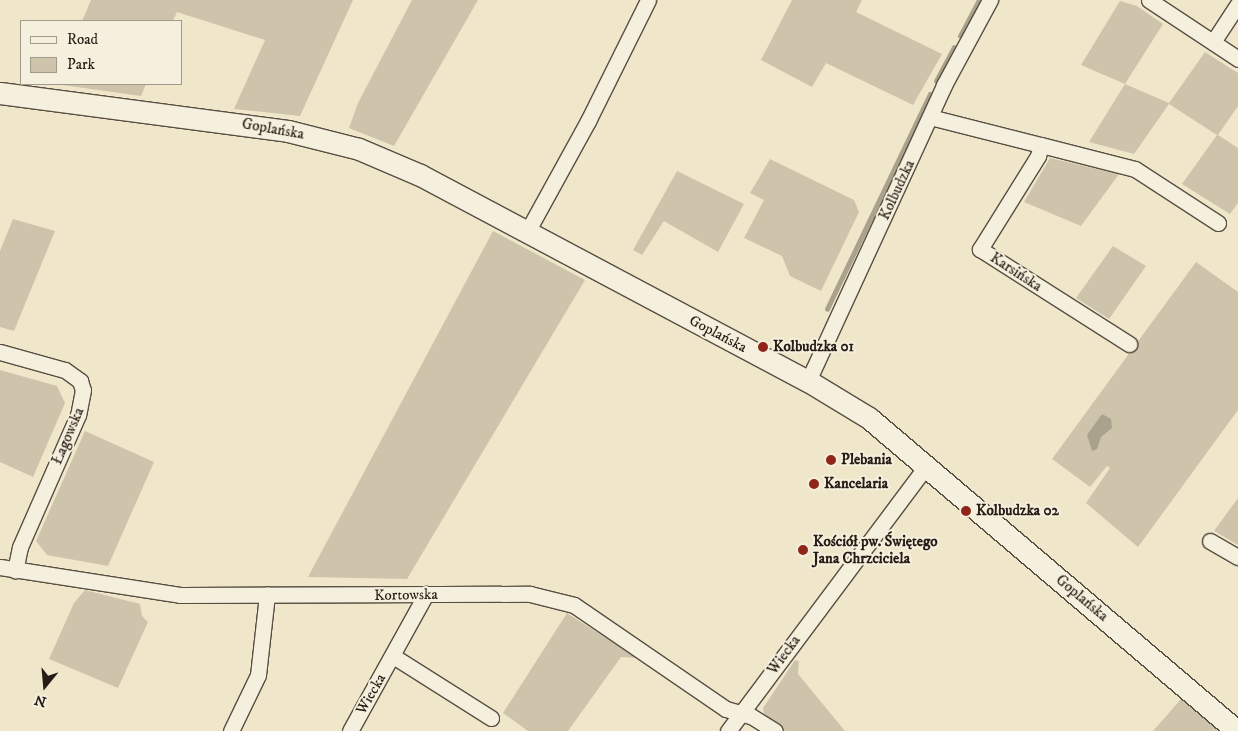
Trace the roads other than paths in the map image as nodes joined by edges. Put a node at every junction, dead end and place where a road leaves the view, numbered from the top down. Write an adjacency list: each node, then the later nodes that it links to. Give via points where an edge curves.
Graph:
1 (648, 0): 11 (street)
2 (990, 0): 8 (street, Kolbudzka)
3 (1149, 0): 5 (street)
4 (1238, 4): 5 (street)
5 (1213, 42): 6 (street)
6 (1238, 59)
7 (0, 93): 11 (street, Goplańska, via 236,122 333,140 413,172)
8 (930, 117): 9 (street); 14 (street, Kolbudzka)
9 (1041, 145): 10 (street, via 1135,169); 12 (street, Karsińska, via 1038,156 980,249)
10 (1218, 223)
11 (527, 232): 14 (street, Goplańska)
12 (1129, 344)
13 (0, 352): 18 (street, Łagowska, via 65,370 80,381 83,390 78,415 20,547)
14 (808, 381): 15 (street, Goplańska, via 869,418)
15 (926, 466): 22 (street, Wiecka); 28 (street, Goplańska)
16 (1210, 541): 17 (street)
17 (1238, 557)
18 (7, 568): 20 (street, Kortowska, via 154,593)
19 (426, 594): 20 (street, Kortowska); 21 (street, Wiecka); 22 (street, Kortowska, via 530,594 574,605 726,709)
20 (267, 595): 24 (street, via 258,675)
21 (393, 656): 23 (street, Wiecka); 25 (street, Wiecka)
22 (743, 713): 26 (street, Wiecka); 27 (street, Kortowska)
23 (491, 718)
24 (231, 731)
25 (350, 731)
26 (728, 731)
27 (775, 731)
28 (1237, 731)

